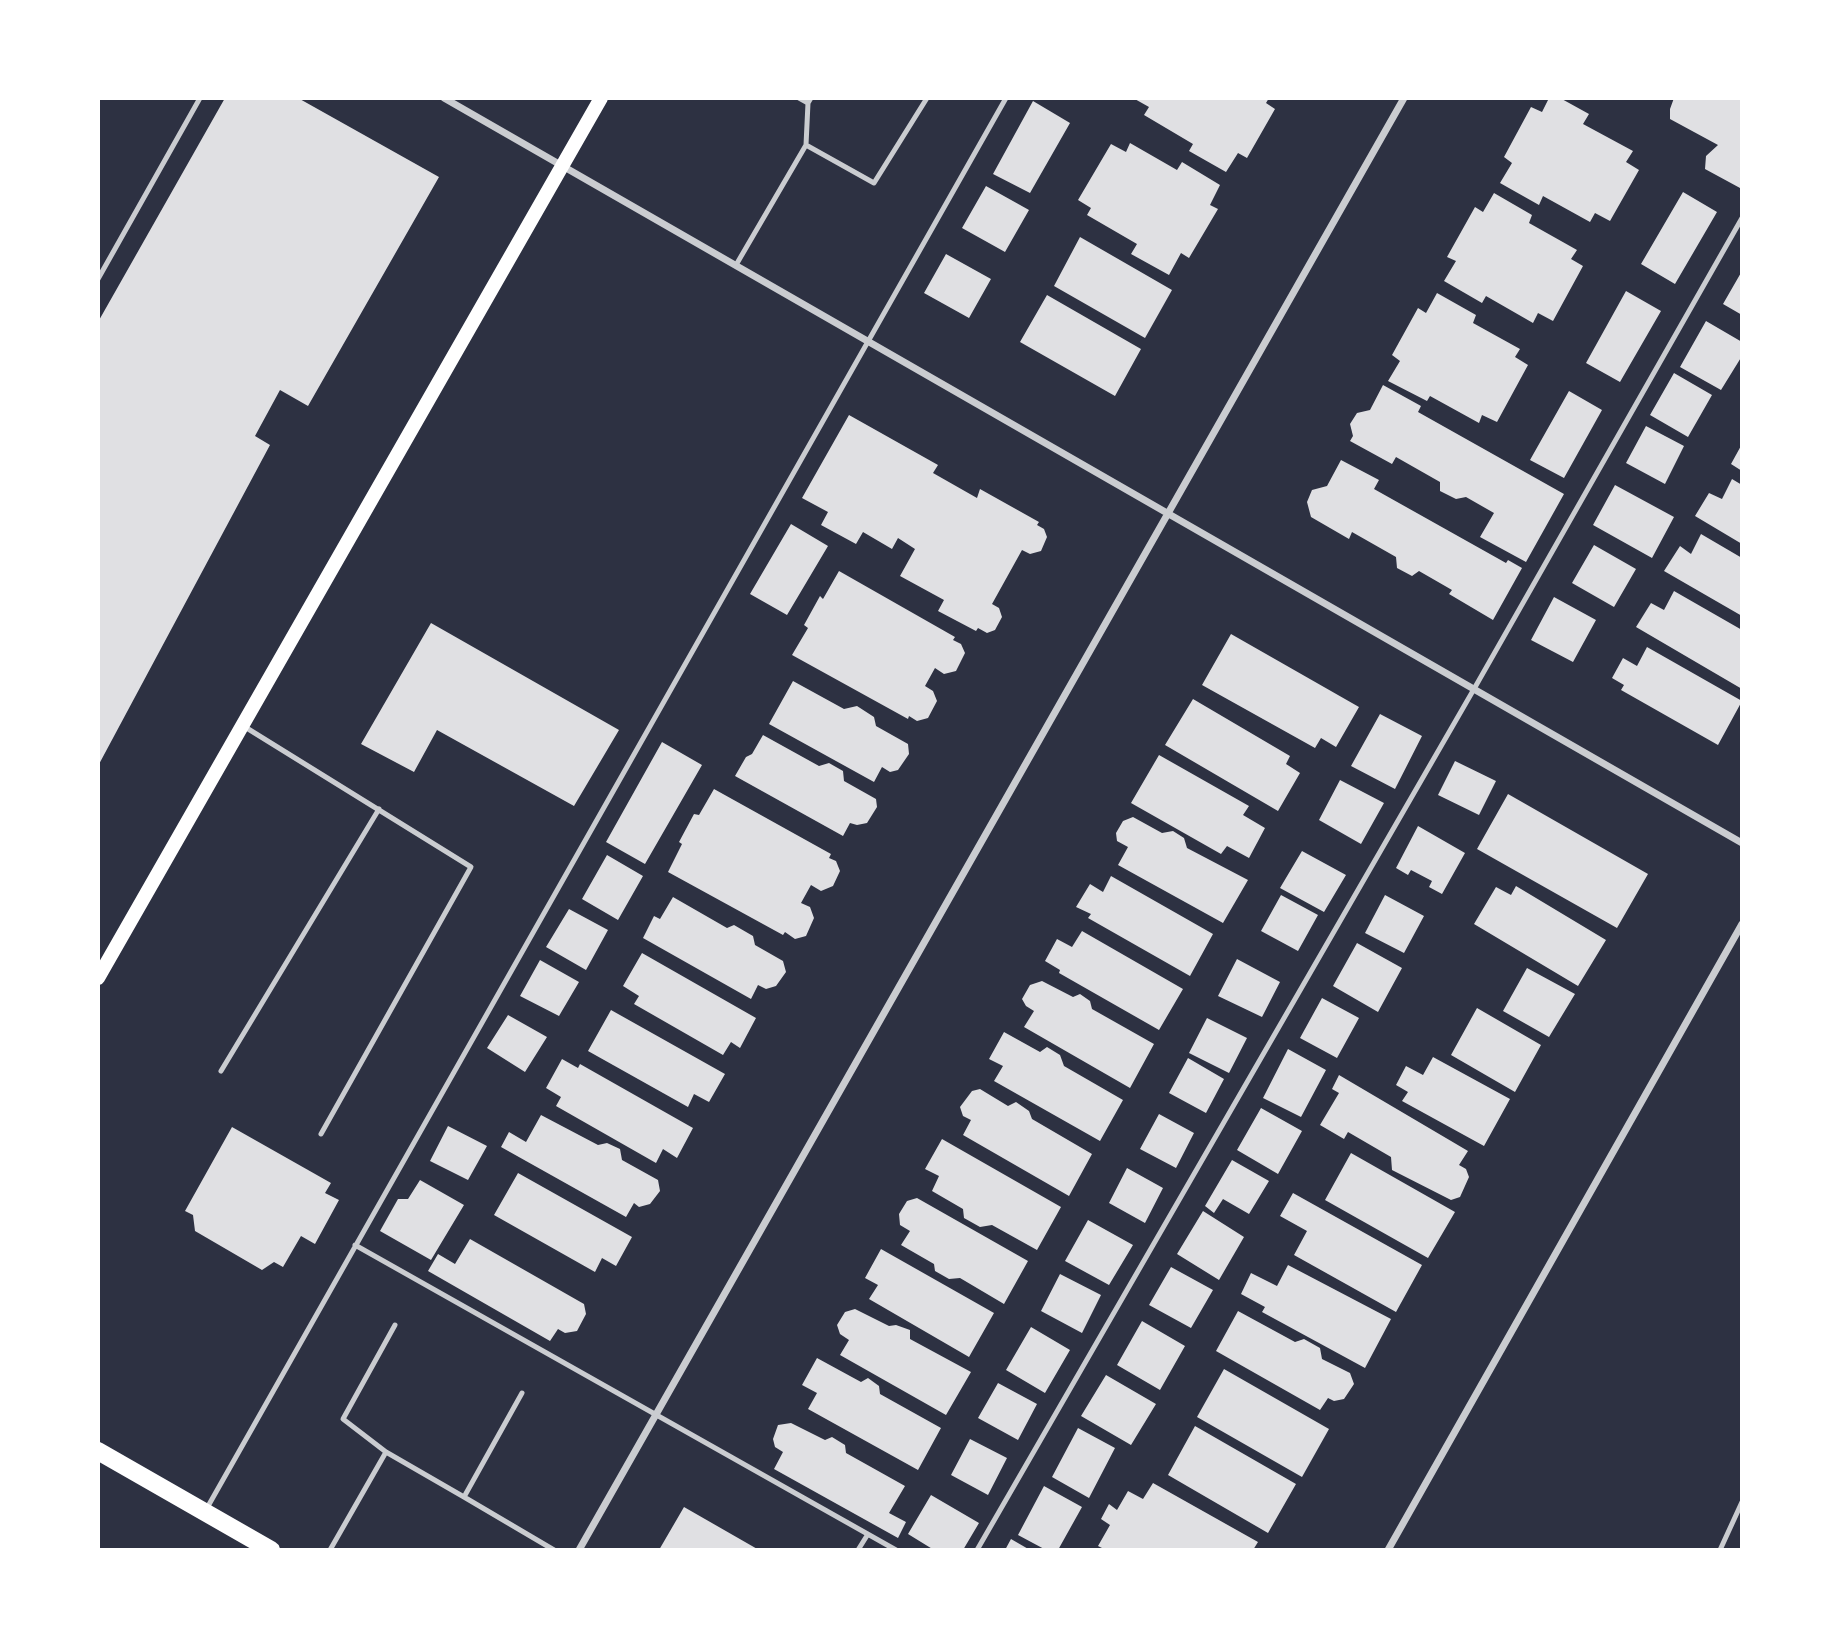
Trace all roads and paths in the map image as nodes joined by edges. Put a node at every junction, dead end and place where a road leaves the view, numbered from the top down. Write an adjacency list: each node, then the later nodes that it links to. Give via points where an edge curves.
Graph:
1 (200, 98): 13 (lane)
2 (444, 98): 10 (street)
3 (601, 98): 10 (main road)
4 (799, 98): 8 (lane)
5 (927, 98): 9 (lane, via 874,183)
6 (1006, 98): 14 (lane)
7 (1404, 98): 15 (street)
8 (810, 101): 9 (lane)
9 (806, 145): 12 (lane)
10 (562, 165): 12 (street); 17 (main road)
11 (1742, 218): 16 (lane)
12 (736, 265): 14 (street)
13 (98, 279)
14 (868, 341): 15 (street); 24 (lane)
15 (1168, 513): 16 (street); 27 (street)
16 (1474, 689): 19 (street); 40 (lane)
17 (242, 725): 18 (lane); 21 (main road)
18 (379, 809): 22 (lane); 23 (lane, via 471,866)
19 (1742, 843)
20 (1742, 925): 41 (street)
21 (98, 978)
22 (221, 1071)
23 (321, 1134)
24 (355, 1245): 27 (lane); 32 (lane)
25 (395, 1325): 29 (lane, via 343,1419)
26 (522, 1393): 30 (lane)
27 (655, 1415): 33 (lane); 37 (street)
28 (98, 1451): 32 (main road)
29 (386, 1452): 30 (lane); 35 (lane)
30 (464, 1497): 36 (lane)
31 (1742, 1502): 42 (lane)
32 (205, 1513): 34 (main road)
33 (868, 1534): 38 (lane); 39 (lane)
34 (271, 1550)
35 (330, 1550)
36 (554, 1550)
37 (579, 1550)
38 (858, 1550)
39 (896, 1550)
40 (977, 1550)
41 (1388, 1550)
42 (1720, 1550)

